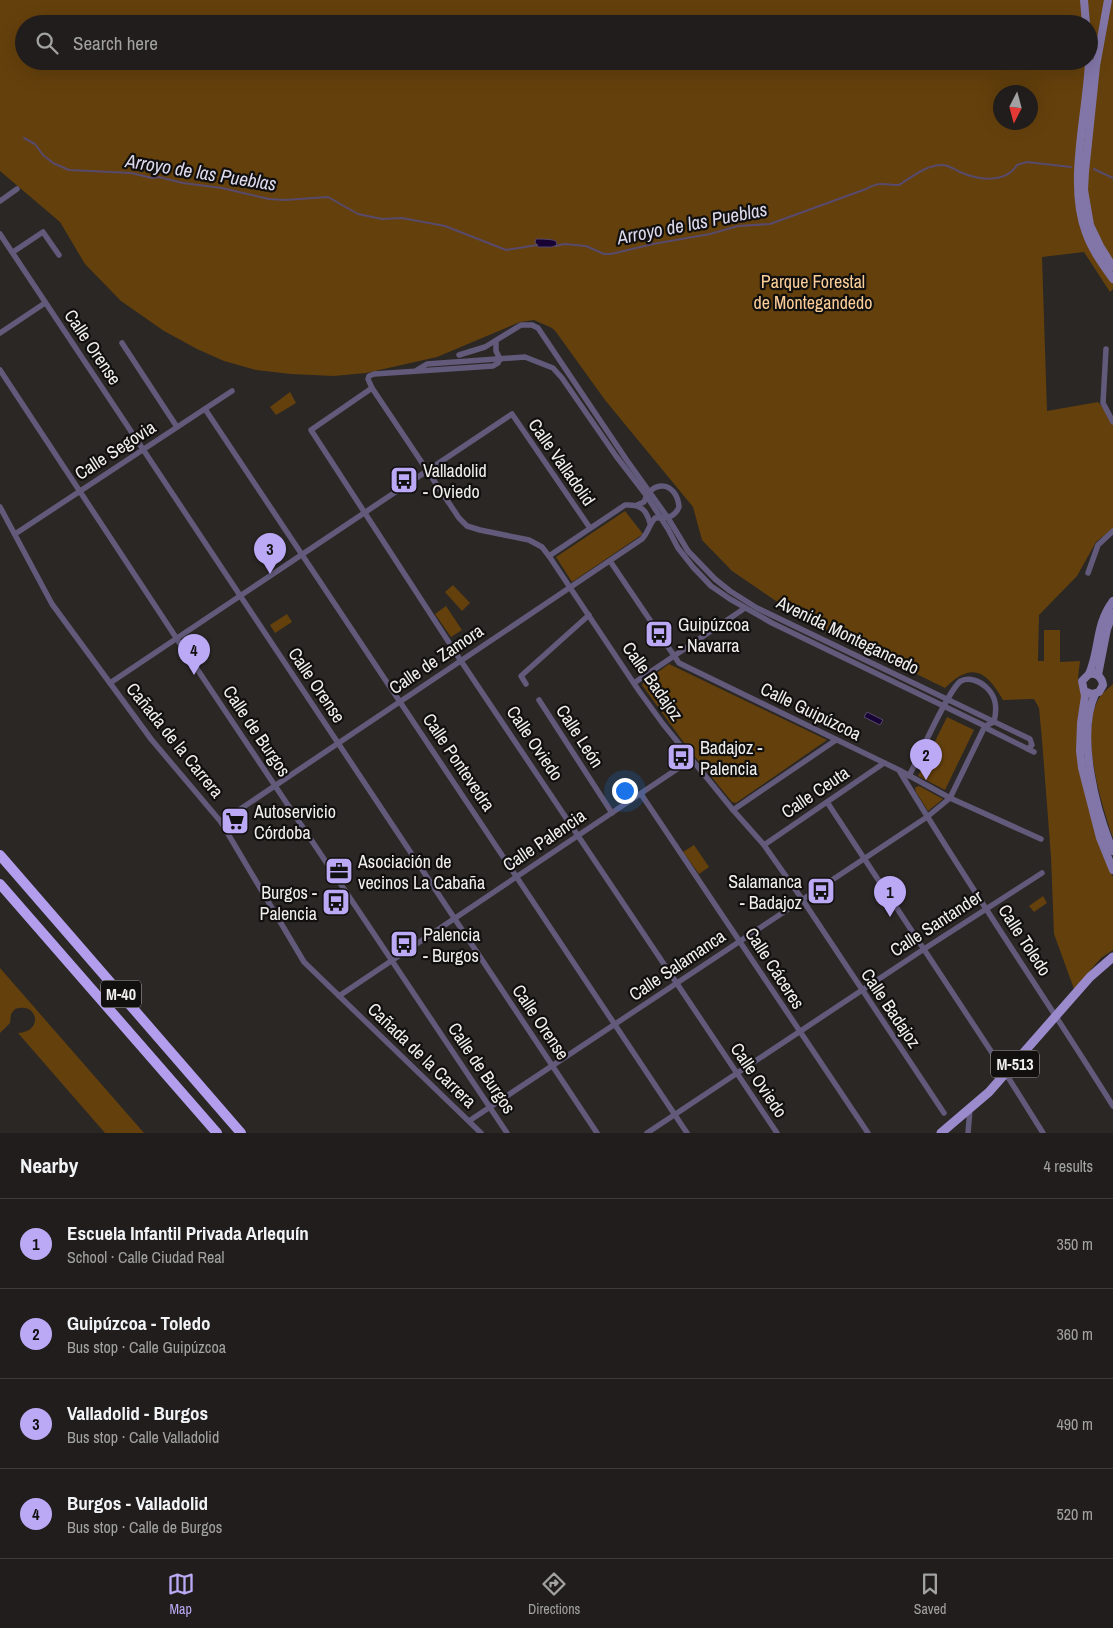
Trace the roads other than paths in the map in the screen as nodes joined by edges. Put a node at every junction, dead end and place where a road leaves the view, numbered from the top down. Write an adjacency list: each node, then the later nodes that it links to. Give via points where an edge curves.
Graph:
1 (1084, 0): 3 (street)
2 (1108, 0): 4 (street)
3 (1085, 15)
4 (1098, 55)
5 (1088, 70): 13 (street, via 1078,168 1078,202 1086,233)
6 (1096, 70): 12 (street, via 1084,190 1090,225)
7 (17, 189): 8 (street)
8 (0, 201)
9 (0, 234): 10 (street, Calle Orense)
10 (13, 252): 11 (street, via 43,232); 14 (street, Calle Orense)
11 (59, 255)
12 (1113, 267)
13 (1113, 279)
14 (45, 303): 15 (street); 30 (street, Calle Orense)
15 (0, 333)
16 (496, 341): 19 (street, Avenida Montegancedo); 20 (street, Avenida Montegancedo, via 521,325 532,325 543,334); 21 (street)
17 (122, 343): 29 (street)
18 (1106, 349): 28 (street, via 1103,403)
19 (459, 355)
20 (559, 358): 22 (street); 33 (street, Avenida Montegancedo)
21 (500, 359): 22 (street, Avenida Montegancedo, via 525,357); 24 (street, Avenida Montegancedo, via 493,366 417,370)
22 (547, 365): 33 (street, Avenida Montegancedo, via 562,378 616,456)
23 (0, 370): 32 (street, Calle de Burgos)
24 (368, 377): 25 (street, Calle Badajoz)
25 (372, 388): 31 (street, Calle Badajoz); 36 (street, Calle Oviedo, via 311,430)
26 (232, 391): 27 (street, Calle Segovia)
27 (205, 409): 29 (street, Calle Segovia); 43 (street, Calle Pontevedra)
28 (1113, 422)
29 (177, 427): 30 (street, Calle Segovia)
30 (143, 450): 32 (street, Calle Segovia); 48 (street, Calle Orense)
31 (428, 471): 36 (street, Calle Valladolid); 40 (street, Calle Valladolid, via 512,414); 44 (street, Calle Badajoz, via 467,526 530,540)
32 (80, 491): 42 (street, Calle Segovia); 53 (street, Calle de Burgos)
33 (648, 494): 34 (street, via 644,502); 37 (street, Avenida Montegancedo); 38 (street, Avenida Montegancedo); 38 (street, via 657,487 666,486 676,494 679,507 676,514)
34 (637, 505): 39 (street, via 646,510); 40 (street, via 622,506)
35 (0, 507): 42 (street, Cañada de la Carrera)
36 (364, 513): 43 (street, Calle Valladolid); 55 (street, Calle Oviedo)
37 (661, 517): 38 (street); 39 (street, Calle de Zamora); 50 (street, Avenida Montegancedo, via 693,567 711,586)
38 (668, 518): 65 (street, Avenida Montegancedo, via 688,551 730,591 757,608)
39 (650, 523): 45 (street, Calle de Zamora, via 642,539)
40 (590, 528): 44 (street)
41 (1113, 532): 46 (street, via 1098,545)
42 (15, 534): 58 (street, Cañada de la Carrera, via 52,604)
43 (303, 556): 48 (street, Calle Valladolid); 64 (street, Calle Pontevedra)
44 (549, 556): 47 (street, Calle Badajoz)
45 (610, 561): 47 (street, Calle de Zamora); 54 (street, Calle Guipúzcoa)
46 (1088, 573)
47 (570, 588): 52 (street, Calle Badajoz); 55 (street, Calle de Zamora)
48 (240, 597): 53 (street, Calle Valladolid); 69 (street, Calle Orense)
49 (1113, 601): 56 (street, via 1104,615)
50 (745, 608): 54 (street); 65 (street, Avenida Montegancedo)
51 (1113, 613): 57 (street)
52 (589, 615): 59 (street, Calle Badajoz); 60 (street, via 521,676)
53 (177, 639): 58 (street, Calle Valladolid); 75 (street, Calle de Burgos)
54 (674, 655): 59 (street); 68 (street, Calle Guipúzcoa, via 679,663)
55 (461, 661): 64 (street, Calle de Zamora); 84 (street, Calle Oviedo)
56 (1089, 674): 57 (street); 61 (street, via 1082,681)
57 (1098, 675): 62 (street, via 1103,685)
58 (110, 683): 83 (street, Cañada de la Carrera, via 151,739)
59 (634, 683): 70 (street, Calle Badajoz)
60 (526, 684)
61 (1084, 691): 62 (street); 90 (street, via 1082,768 1100,838)
62 (1095, 694): 87 (street, via 1088,723 1089,766)
63 (539, 700): 81 (street, Calle León)
64 (400, 702): 69 (street, Calle de Zamora); 92 (street, Calle Pontevedra)
65 (945, 703): 66 (street, Avenida Montegancedo); 66 (street, via 961,681 977,681 994,697); 67 (street, Avenida Montegancedo); 73 (street)
66 (994, 722): 67 (street); 67 (street, Avenida Montegancedo, via 1030,739 1031,751)
67 (985, 726): 78 (street)
68 (836, 740): 71 (street, Calle Guipúzcoa); 80 (street)
69 (338, 744): 75 (street, Calle de Zamora); 96 (street, Calle Orense)
70 (692, 759): 77 (street, Calle Palencia); 80 (street, Calle Badajoz)
71 (884, 763): 72 (street, Calle Guipúzcoa); 79 (street, Calle Ceuta)
72 (898, 770): 73 (street, Calle Guipúzcoa); 76 (street, Calle Toledo)
73 (909, 776): 74 (street, Calle Guipúzcoa)
74 (920, 782): 76 (street, via 914,784); 78 (street, Calle Guipúzcoa)
75 (276, 785): 83 (street, Calle de Zamora); 100 (street, Calle de Burgos)
76 (911, 791): 82 (street, Calle Toledo)
77 (641, 794): 81 (street, Calle Palencia); 97 (street, Calle Cáceres)
78 (950, 798): 82 (street, Calle Salamanca); 85 (street, Calle Guipúzcoa)
79 (828, 802): 86 (street, Calle Ceuta); 89 (street)
80 (733, 810): 86 (street, Calle Badajoz)
81 (612, 813): 84 (street, Calle Palencia)
82 (926, 816): 89 (street, Calle Salamanca); 95 (street, Calle Toledo)
83 (221, 822): 104 (street, Cañada de la Carrera, via 304,962)
84 (579, 835): 92 (street, Calle Palencia); 102 (street, Calle Oviedo)
85 (1041, 839)
86 (764, 845): 94 (street, Calle Badajoz)
87 (1113, 851)
88 (0, 854): 118 (highway, M-40)
89 (864, 858): 94 (street, Calle Salamanca); 98 (street)
90 (1113, 870)
91 (1042, 873): 95 (street, Calle Santander)
92 (517, 877): 96 (street, Calle Palencia); 106 (street, Calle Pontevedra)
93 (0, 884): 117 (highway, M-40)
94 (802, 899): 97 (street, Calle Salamanca); 103 (street, Calle Badajoz)
95 (986, 908): 98 (street, Calle Santander); 105 (street, Calle Toledo)
96 (454, 919): 100 (street, Calle Palencia); 108 (street, Calle Orense)
97 (739, 940): 102 (street, Calle Salamanca); 107 (street, Calle Cáceres)
98 (924, 949): 103 (street, Calle Santander); 110 (street)
99 (1113, 957): 101 (main road, M-513)
100 (392, 960): 104 (street, Calle Palencia); 112 (street, Calle de Burgos)
101 (1109, 964): 105 (main road, M-513, via 1090,977)
102 (677, 982): 106 (street, Calle Salamanca); 109 (street, Calle Oviedo)
103 (861, 990): 107 (street, Calle Santander); 114 (street, Calle Badajoz)
104 (339, 996): 116 (street, Cañada de la Carrera)
105 (1056, 1015): 110 (main road, M-513); 111 (street, Calle Toledo)
106 (614, 1025): 108 (street, Calle Salamanca); 115 (street, Calle Pontevedra)
107 (799, 1032): 109 (street, Calle Santander); 125 (street, Calle Cáceres)
108 (552, 1066): 112 (street, Calle Salamanca); 121 (street, Calle Orense)
109 (737, 1073): 115 (street, Calle Santander); 124 (street, Calle Oviedo)
110 (1006, 1074): 113 (main road, M-513); 128 (street)
111 (1113, 1106)
112 (490, 1107): 116 (street, Calle Salamanca); 120 (street, Calle de Burgos)
113 (970, 1109): 126 (main road, M-513); 127 (street)
114 (944, 1113)
115 (674, 1115): 122 (street, Calle Santander); 123 (street, Calle Pontevedra)
116 (469, 1121): 119 (street, Cañada de la Carrera)
117 (217, 1133)
118 (241, 1133)
119 (482, 1133)
120 (507, 1133)
121 (597, 1133)
122 (647, 1133)
123 (687, 1133)
124 (777, 1133)
125 (868, 1133)
126 (941, 1133)
127 (968, 1133)
128 (1042, 1133)

